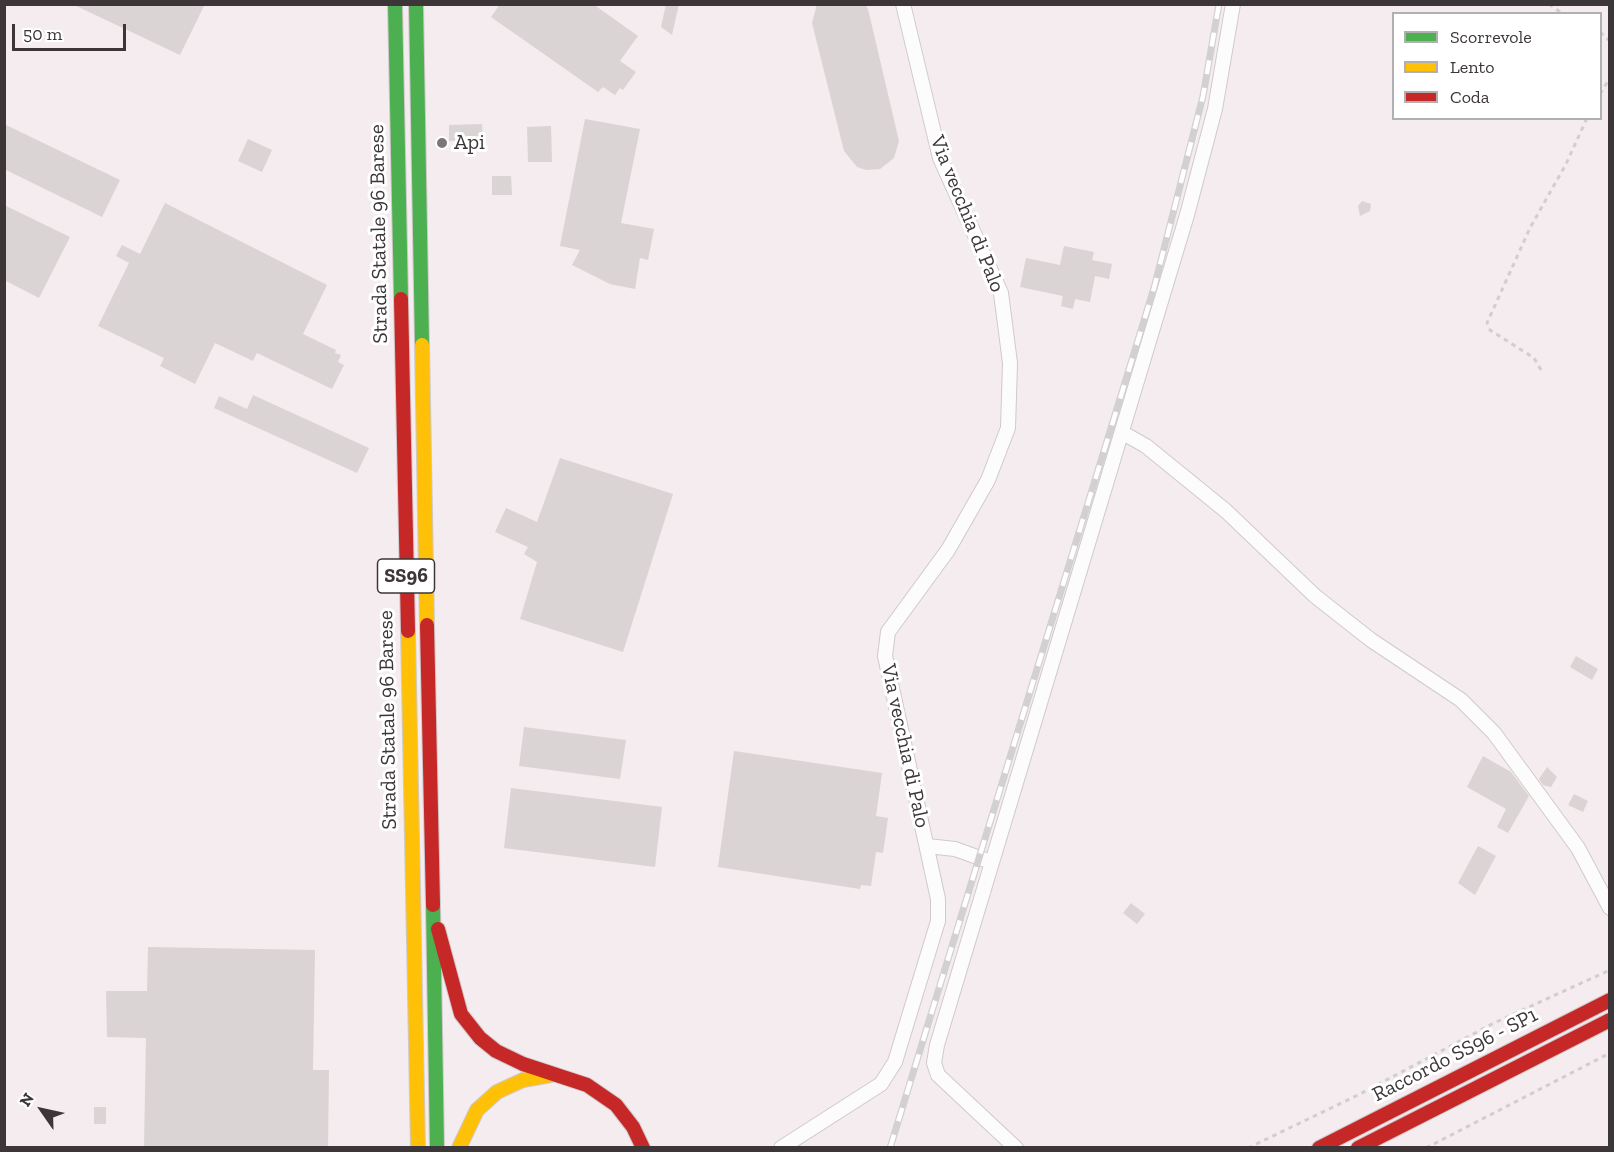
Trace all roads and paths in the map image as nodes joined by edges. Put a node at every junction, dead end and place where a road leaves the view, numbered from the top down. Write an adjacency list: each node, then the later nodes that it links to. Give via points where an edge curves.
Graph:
1 (395, 4): 19 (main road, Strada Statale 96 Barese / SS96)
2 (416, 4): 13 (main road, Strada Statale 96 Barese / SS96)
3 (903, 4): 10 (street, Via vecchia di Palo, via 940,158 1001,293 1010,363 1008,428 988,480 948,550 888,632 885,656)
4 (1233, 4): 9 (street, via 1215,109)
5 (1610, 78): 6 (path)
6 (1602, 91)
7 (1586, 120): 8 (path, via 1530,228 1487,324 1490,330 1534,358)
8 (1541, 370)
9 (1123, 433): 11 (street); 12 (street, via 1146,446 1226,512 1333,611 1461,700 1494,734 1578,848)
10 (927, 846): 11 (street, via 955,849); 23 (street, Via vecchia di Palo, via 938,898 938,921 895,1062 881,1084)
11 (991, 862): 24 (street, via 934,1064 938,1075)
12 (1610, 908)
13 (434, 914): 18 (main road, via 460,1014 496,1051); 20 (main road, Strada Statale 96 Barese / SS96)
14 (1610, 970): 25 (path, via 1494,1023)
15 (1610, 1000): 26 (main road, Raccordo SS96 - SP1)
16 (1610, 1020): 27 (main road, Raccordo SS96 - SP1)
17 (1610, 1053): 28 (path)
18 (556, 1075): 21 (main road, via 523,1080 497,1092 477,1110); 22 (main road, via 587,1085 616,1105)
19 (418, 1148)
20 (437, 1148)
21 (459, 1148)
22 (643, 1148)
23 (781, 1148)
24 (1016, 1148)
25 (1248, 1148)
26 (1318, 1148)
27 (1358, 1148)
28 (1426, 1148)

